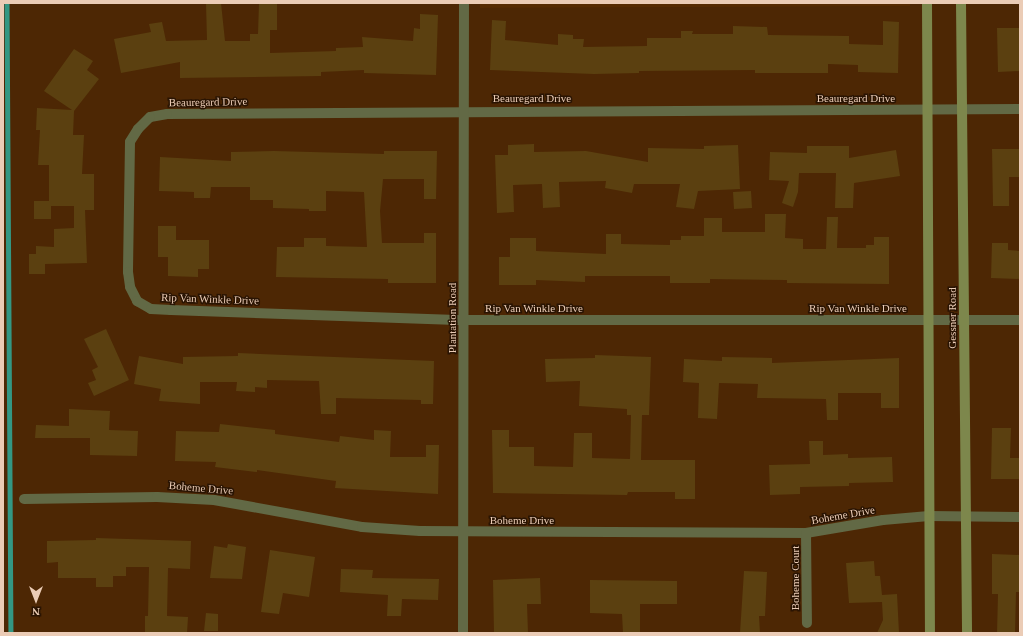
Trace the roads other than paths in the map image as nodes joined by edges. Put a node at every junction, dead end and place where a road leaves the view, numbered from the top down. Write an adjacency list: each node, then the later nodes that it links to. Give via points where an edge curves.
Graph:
1 (464, 3): 6 (street, Plantation Road)
2 (927, 3): 7 (main road, Gessner Road)
3 (961, 3): 5 (main road, Gessner Road)
4 (1020, 108): 5 (street, Beauregard Drive)
5 (962, 109): 7 (street, Beauregard Drive); 11 (main road, Gessner Road)
6 (463, 110): 7 (street, Beauregard Drive); 8 (street, Beauregard Drive, via 167,114 150,117 130,142); 9 (street, Plantation Road)
7 (928, 110): 10 (main road, Gessner Road)
8 (129, 215): 9 (street, Rip Van Winkle Drive, via 130,287 137,301 151,308)
9 (464, 320): 10 (street, Rip Van Winkle Drive); 17 (street, Plantation Road)
10 (929, 320): 11 (street, Rip Van Winkle Drive); 14 (main road, Gessner Road)
11 (964, 320): 12 (street, Rip Van Winkle Drive); 15 (main road, Gessner Road)
12 (1020, 320)
13 (24, 499): 17 (street, Boheme Drive, via 157,497 214,500 362,527)
14 (929, 516): 15 (street, Boheme Drive); 18 (street, Boheme Drive, via 883,520); 21 (main road, Gessner Road)
15 (966, 516): 16 (street, Boheme Drive); 22 (main road, Gessner Road)
16 (1020, 517)
17 (462, 532): 18 (street, Boheme Drive); 20 (street, Plantation Road)
18 (806, 533): 19 (street, Boheme Court)
19 (807, 624)
20 (463, 633)
21 (930, 633)
22 (967, 633)

